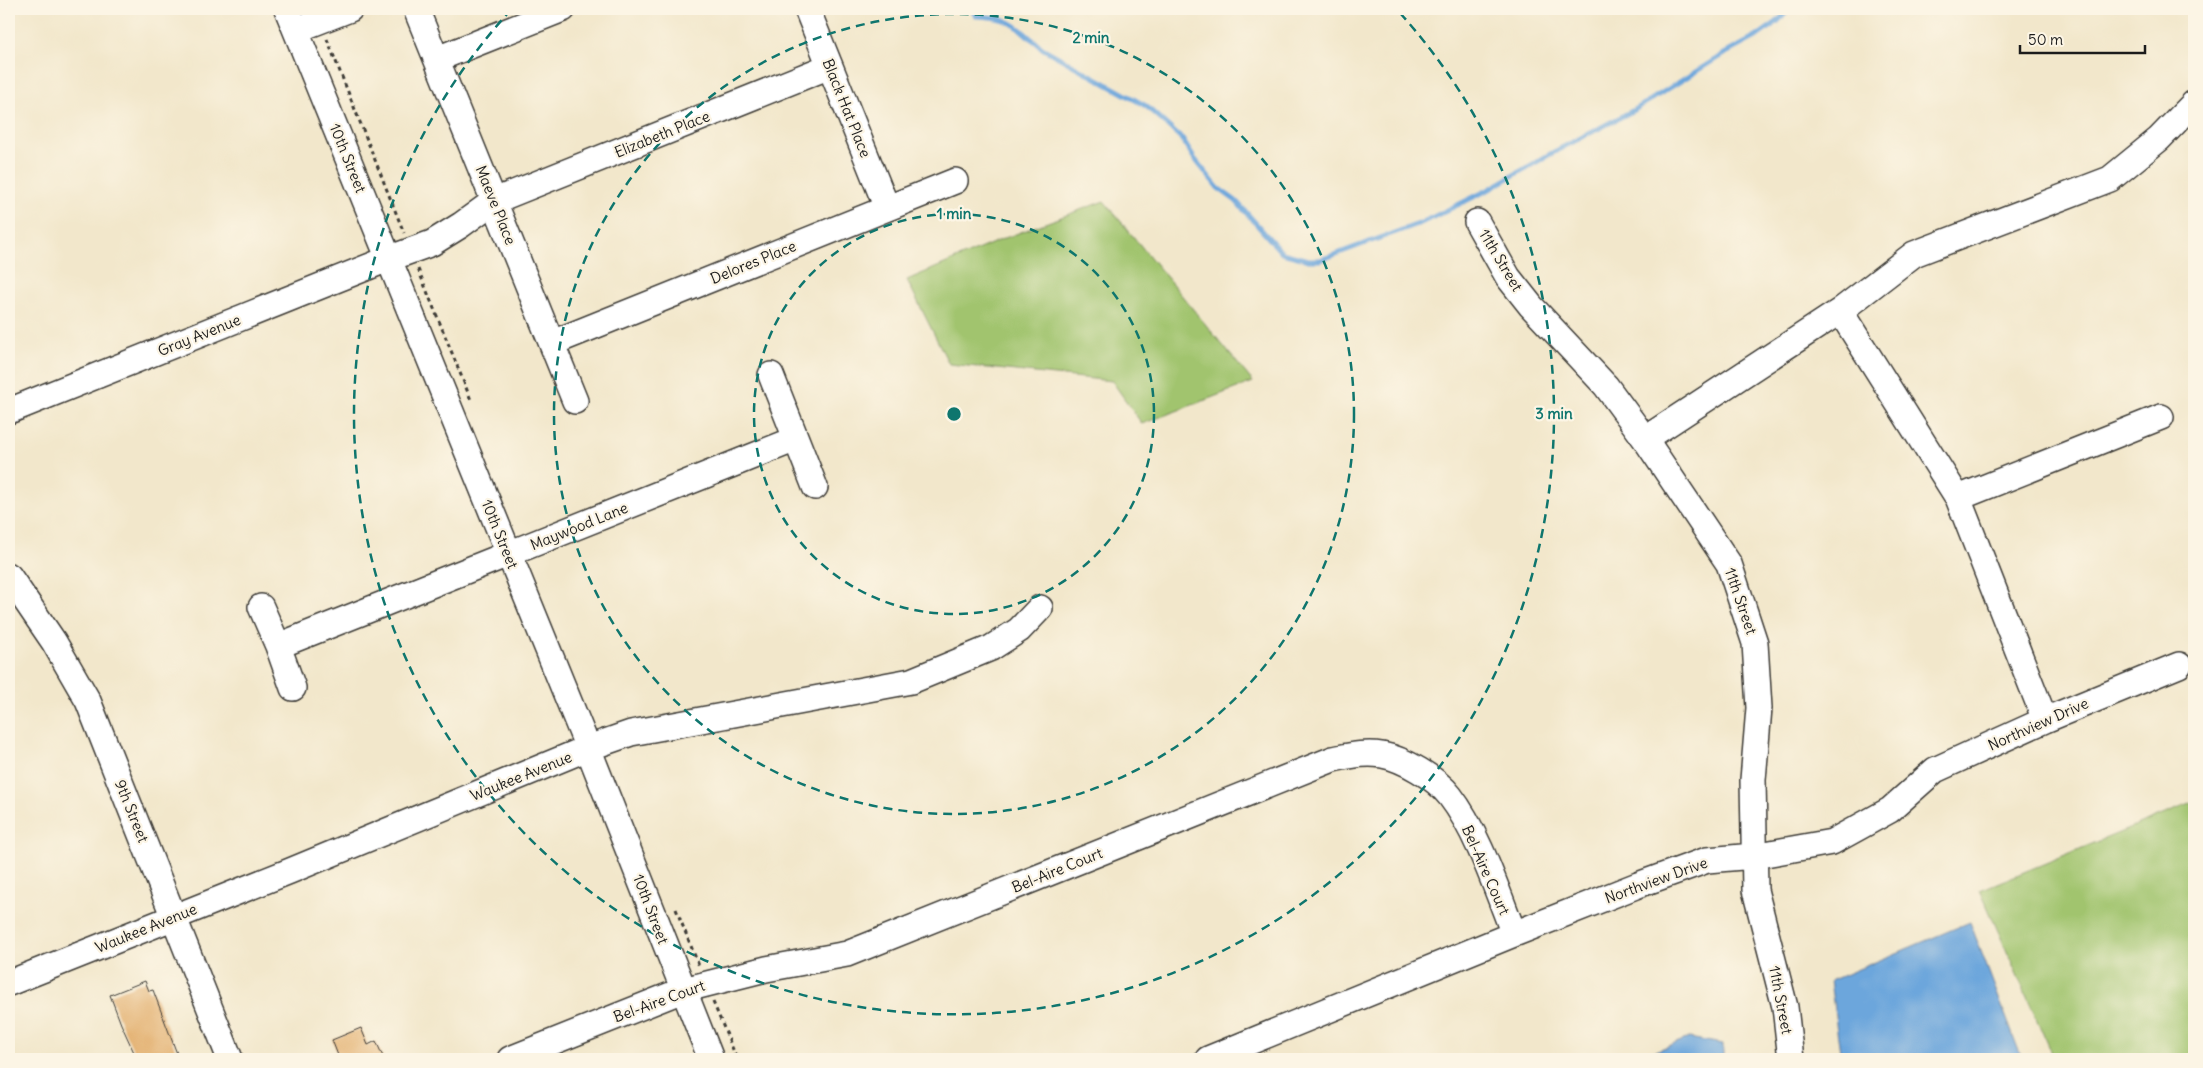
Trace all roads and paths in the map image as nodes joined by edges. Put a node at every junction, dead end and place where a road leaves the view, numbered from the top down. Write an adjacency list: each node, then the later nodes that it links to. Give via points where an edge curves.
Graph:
1 (350, 9): 6 (street)
2 (416, 9): 7 (street, Maeve Place)
3 (563, 9): 7 (street)
4 (807, 9): 8 (street, Black Hat Place)
5 (291, 20): 6 (street); 14 (street, 10th Street)
6 (319, 21): 14 (path)
7 (437, 59): 11 (street, Maeve Place)
8 (830, 66): 11 (street, Elizabeth Place); 12 (street, Black Hat Place)
9 (2194, 104): 15 (street, via 2159,139 2110,179 1914,254)
10 (955, 181): 12 (street, Delores Place)
11 (494, 201): 14 (street, Elizabeth Place, via 432,243); 16 (street, Maeve Place)
12 (887, 208): 16 (street, Delores Place)
13 (1477, 222): 23 (street, 11th Street, via 1508,277 1606,386)
14 (400, 255): 18 (path); 20 (street, Gray Avenue); 26 (street, 10th Street)
15 (1840, 312): 23 (street); 25 (street)
16 (552, 344): 19 (street, Maeve Place)
17 (771, 375): 22 (street)
18 (471, 401)
19 (575, 401)
20 (9, 411)
21 (2161, 417): 25 (street)
22 (796, 439): 24 (street); 26 (street, Maywood Lane)
23 (1645, 439): 35 (street, 11th Street, via 1729,564 1755,643 1759,708 1753,780)
24 (815, 487)
25 (1958, 498): 33 (street)
26 (508, 554): 30 (street, Maywood Lane); 34 (street, 10th Street)
27 (9, 576): 37 (street, 9th Street, via 54,642 88,701)
28 (261, 607): 30 (street)
29 (1040, 608): 34 (street, Waukee Avenue, via 1019,630 991,648 911,680 631,733)
30 (278, 646): 32 (street)
31 (2179, 665): 33 (street, Northview Drive)
32 (293, 688)
33 (2045, 720): 35 (street, Northview Drive, via 1935,770 1890,810 1832,842)
34 (588, 748): 37 (street, Waukee Avenue); 40 (street, 10th Street)
35 (1754, 856): 38 (street, Northview Drive, via 1707,860); 46 (street, 11th Street, via 1754,890 1785,1007)
36 (672, 900): 40 (path)
37 (174, 917): 39 (street, Waukee Avenue); 41 (street, 9th Street)
38 (1514, 934): 40 (street, Bel-Aire Court, via 1477,841 1450,795 1408,764 1382,755 1360,754 1332,759 847,954 766,969); 45 (street, Northview Drive)
39 (9, 983)
40 (695, 987): 42 (street, Bel-Aire Court); 43 (street, 10th Street); 44 (path)
41 (230, 1059)
42 (510, 1059)
43 (711, 1059)
44 (737, 1059)
45 (1208, 1059)
46 (1791, 1059)

